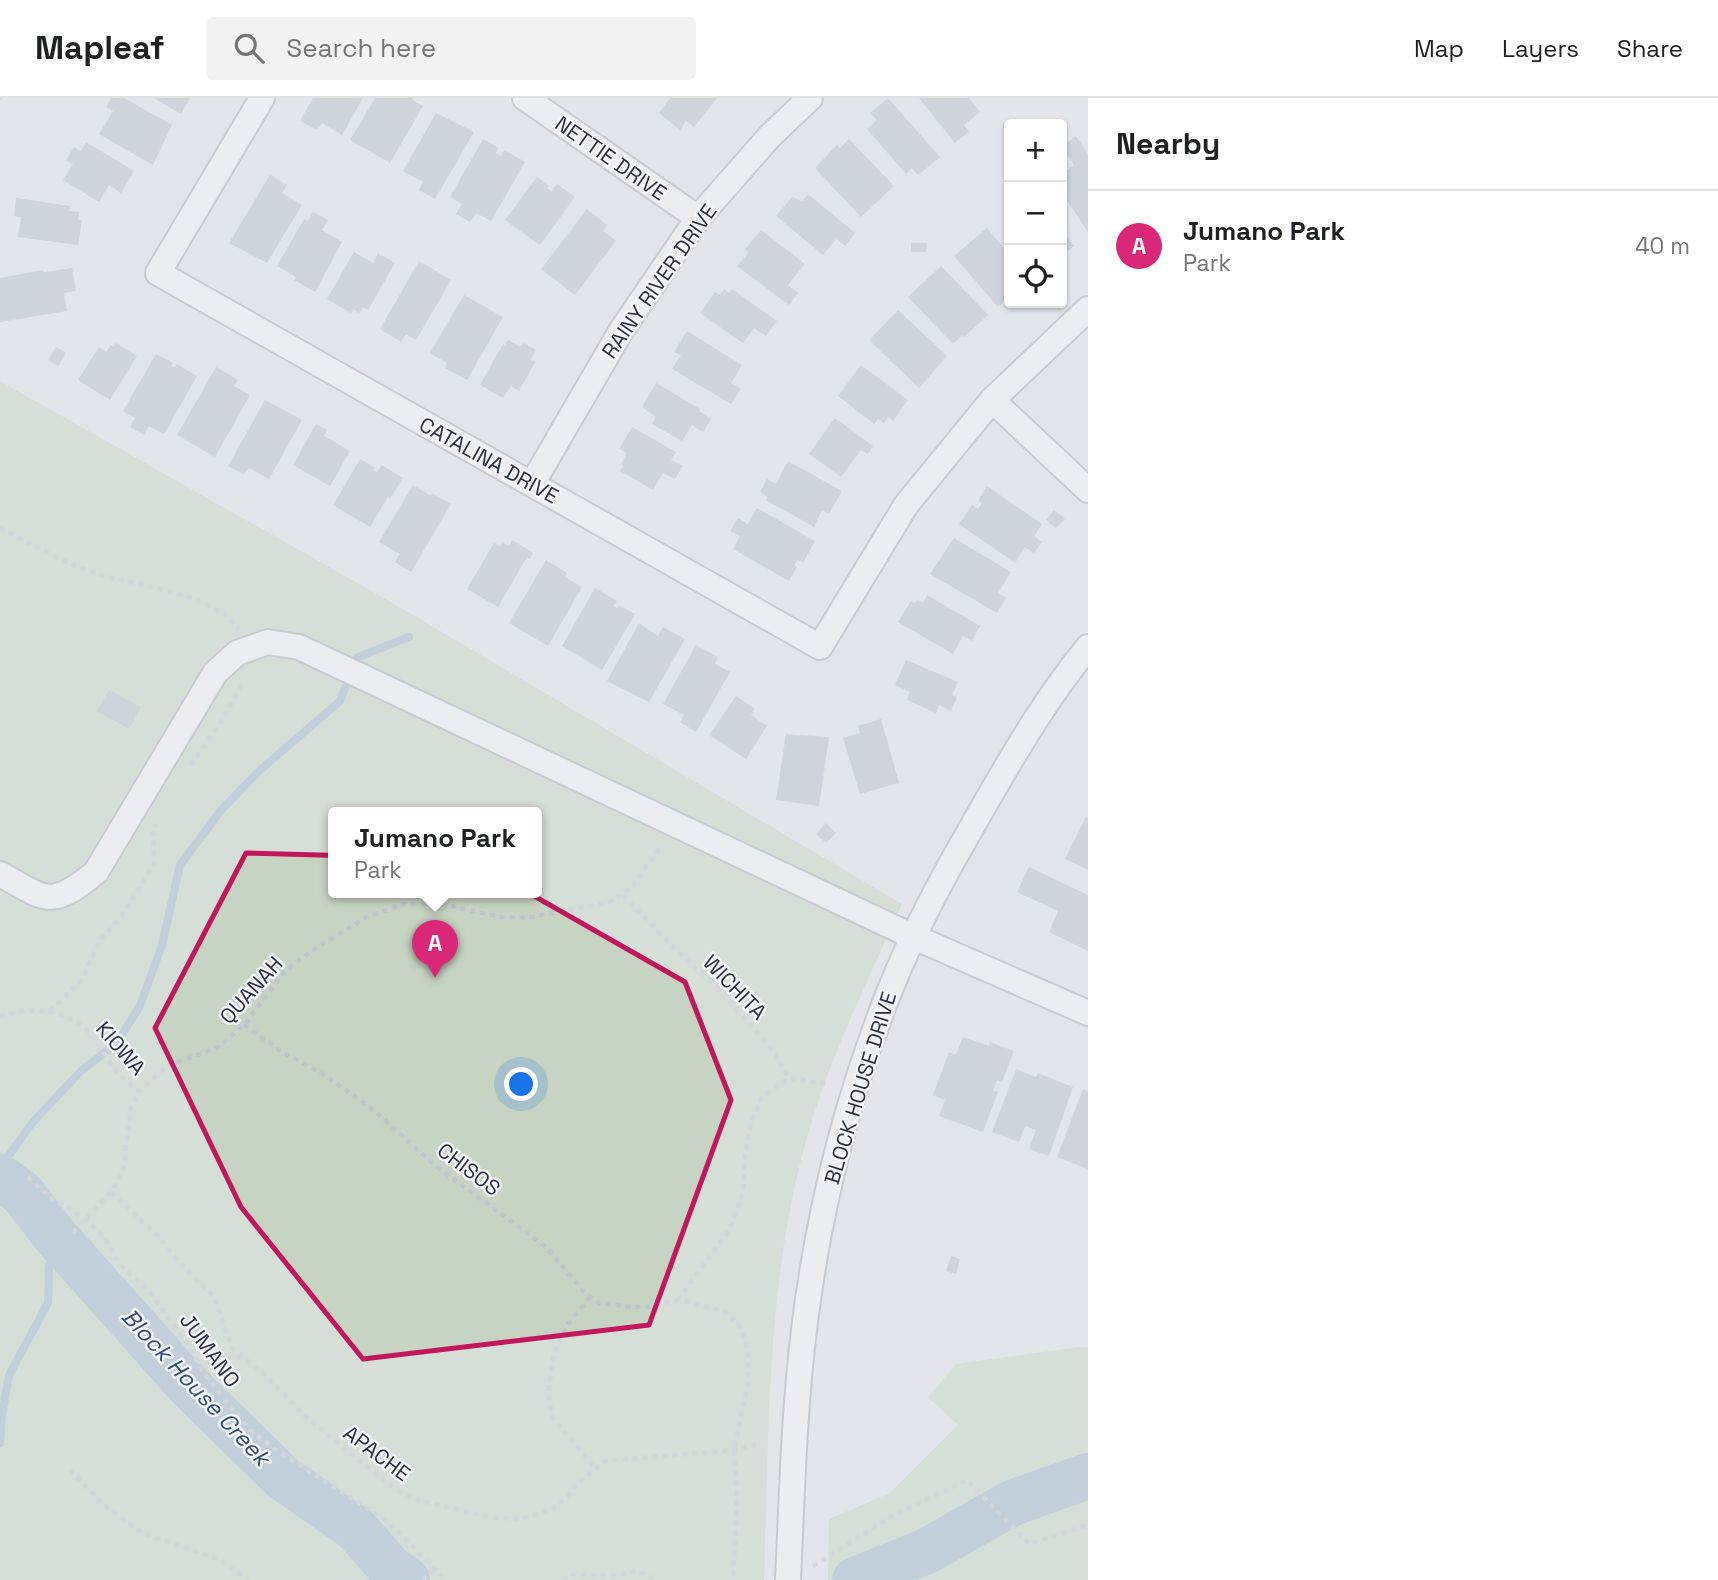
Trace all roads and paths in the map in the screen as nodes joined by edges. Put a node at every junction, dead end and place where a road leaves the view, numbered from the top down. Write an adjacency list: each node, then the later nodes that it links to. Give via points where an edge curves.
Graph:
1 (262, 98): 7 (street, CATALINA DRIVE, via 158,274)
2 (524, 98): 4 (street, NETTIE DRIVE)
3 (810, 98): 4 (street, RAINY RIVER DRIVE)
4 (698, 218): 7 (street, RAINY RIVER DRIVE, via 621,331)
5 (1088, 309): 6 (street)
6 (992, 400): 7 (street, CATALINA DRIVE, via 906,505 820,648); 8 (street)
7 (532, 484)
8 (1088, 490)
9 (0, 528): 10 (path, via 97,574 215,609 233,622)
10 (251, 648): 12 (path, via 249,673); 14 (street, via 268,642 299,647); 15 (street, via 237,653 215,673 96,872 71,893 42,898)
11 (1088, 648): 17 (street, BLOCK HOUSE DRIVE, via 1014,752)
12 (185, 774)
13 (157, 820): 18 (path, via 153,863 126,909 101,938 80,981)
14 (677, 825): 16 (path); 17 (street)
15 (0, 874)
16 (623, 895): 21 (path, QUANAH, via 610,902 527,918 442,904 405,904 367,918 286,970); 22 (path, WICHITA, via 718,988 774,1052)
17 (914, 937): 19 (street); 39 (street, BLOCK HOUSE DRIVE, via 888,994 858,1081 817,1241 799,1379)
18 (50, 1011): 20 (path, KIOWA, via 15,1012); 24 (path, KIOWA, via 66,1016 92,1035 118,1073)
19 (1088, 1013)
20 (1, 1018)
21 (244, 1025): 24 (path, QUANAH, via 217,1048 167,1066); 29 (path, CHISOS, via 370,1107 437,1167 545,1246)
22 (789, 1078): 23 (path); 30 (path, via 762,1097 745,1153 743,1193 729,1230)
23 (829, 1085)
24 (139, 1092): 26 (path, via 131,1108 124,1171)
25 (28, 1177): 27 (path, JUMANO, via 48,1196)
26 (111, 1192): 27 (path); 31 (path, APACHE, via 214,1297 232,1348)
27 (87, 1220): 28 (path); 32 (path, JUMANO, via 125,1270 149,1291)
28 (73, 1232)
29 (590, 1296): 30 (path, via 599,1303 644,1308); 35 (path, via 568,1324 554,1353 548,1394 553,1418)
30 (678, 1300): 34 (path, via 726,1312 741,1328 748,1354 748,1383)
31 (243, 1357): 32 (path); 35 (path, APACHE, via 306,1417 396,1490 421,1501 494,1518 520,1519 551,1510)
32 (198, 1362): 38 (path, JUMANO, via 250,1430 390,1523)
33 (756, 1445): 34 (path, APACHE)
34 (734, 1450): 35 (path, APACHE, via 616,1458); 45 (path)
35 (595, 1468)
36 (70, 1470): 40 (path, via 106,1507 143,1534 220,1560)
37 (1088, 1525): 39 (path, via 1029,1544 967,1480 890,1517)
38 (434, 1567): 41 (path); 42 (path, JUMANO)
39 (795, 1576)
40 (248, 1580)
41 (424, 1580)
42 (445, 1580)
43 (562, 1580): 44 (path, via 573,1575 636,1572)
44 (657, 1580)
45 (733, 1580)

